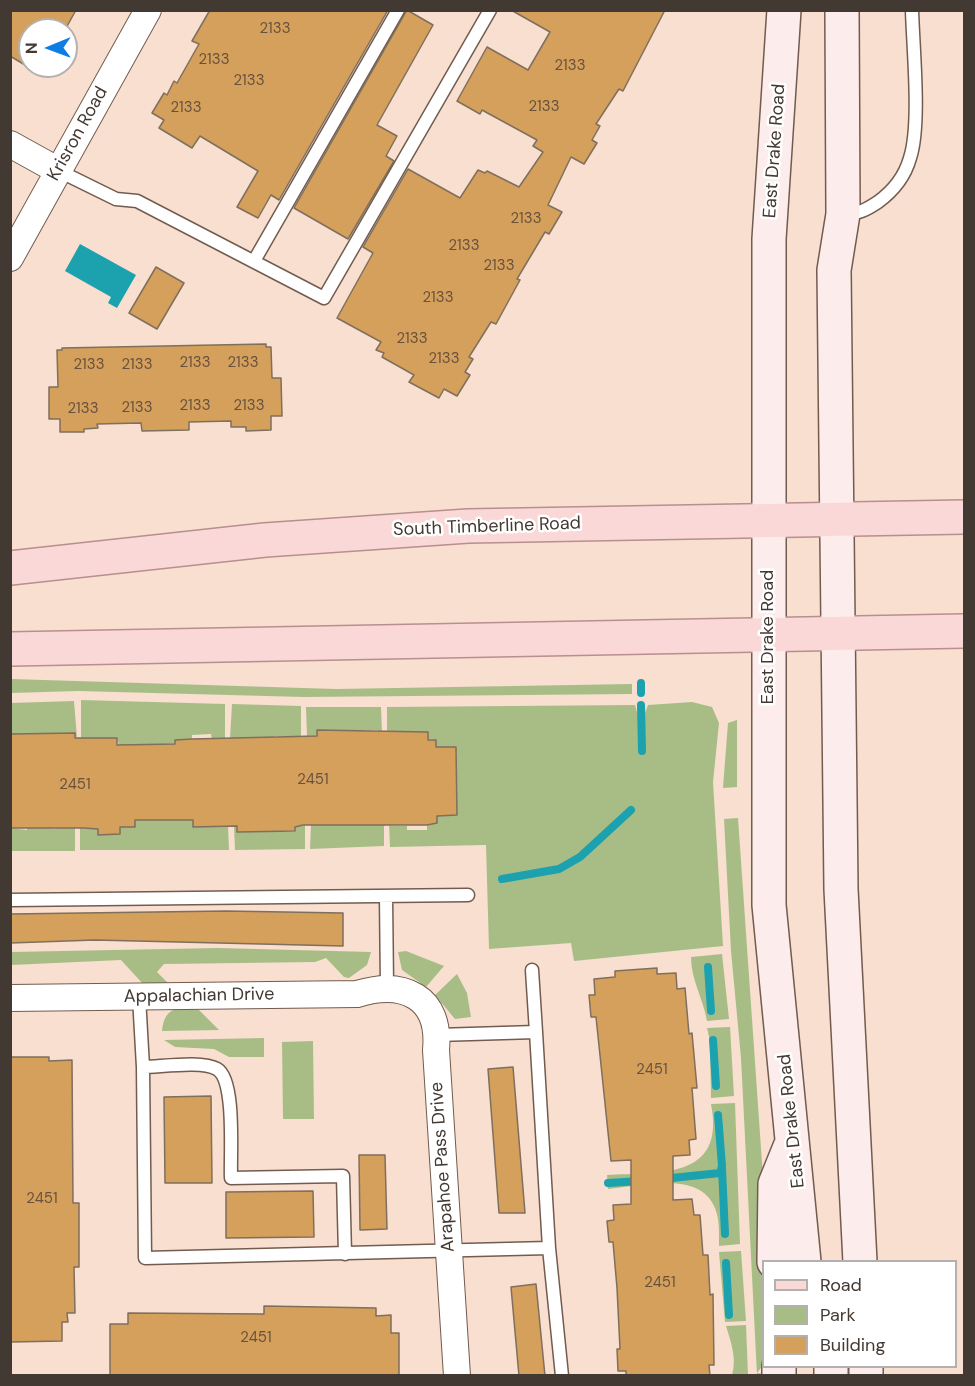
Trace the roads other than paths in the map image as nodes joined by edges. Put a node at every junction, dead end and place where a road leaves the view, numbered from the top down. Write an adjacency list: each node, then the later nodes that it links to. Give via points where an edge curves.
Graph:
1 (148, 10): 8 (street, Krisron Road)
2 (398, 10): 11 (lane)
3 (490, 10): 11 (lane, via 324,298)
4 (784, 10): 14 (main road, East Drake Road, via 769,239)
5 (842, 10): 9 (main road)
6 (912, 10): 9 (lane, via 911,158 890,192 856,214)
7 (10, 144): 8 (street)
8 (57, 170): 10 (street, Krisron Road); 11 (lane, via 116,199 137,201)
9 (843, 214): 13 (main road, via 834,270)
10 (10, 258)
11 (254, 261)
12 (964, 517): 13 (main road, South Timberline Road)
13 (836, 518): 14 (main road, South Timberline Road); 17 (main road)
14 (767, 519): 15 (main road, South Timberline Road, via 468,526 265,540); 18 (main road, East Drake Road)
15 (10, 568)
16 (964, 631): 17 (main road)
17 (837, 632): 18 (main road); 37 (main road, via 843,946)
18 (768, 633): 19 (main road); 30 (main road, East Drake Road, via 769,905)
19 (10, 649)
20 (468, 895): 21 (lane)
21 (386, 897): 22 (lane); 24 (lane)
22 (10, 900)
23 (532, 970): 27 (lane)
24 (387, 987): 25 (street, Appalachian Drive, via 357,994); 28 (street, Arapahoe Pass Drive, via 411,994 425,1005 435,1017)
25 (139, 997): 26 (street, Appalachian Drive); 29 (lane)
26 (10, 998)
27 (536, 1032): 28 (lane); 31 (lane)
28 (437, 1035): 32 (street, Arapahoe Pass Drive)
29 (142, 1067): 33 (lane, via 206,1065 224,1075 229,1096 231,1178 343,1176); 33 (lane, via 145,1258)
30 (794, 1140): 34 (main road, via 775,1184); 35 (main road, East Drake Road); 36 (main road, via 816,1221)
31 (549, 1248): 32 (lane); 39 (lane)
32 (449, 1251): 33 (lane); 38 (street, Arapahoe Pass Drive)
33 (345, 1254)
34 (774, 1260)
35 (804, 1260)
36 (821, 1260)
37 (860, 1260)
38 (457, 1376)
39 (562, 1376)

